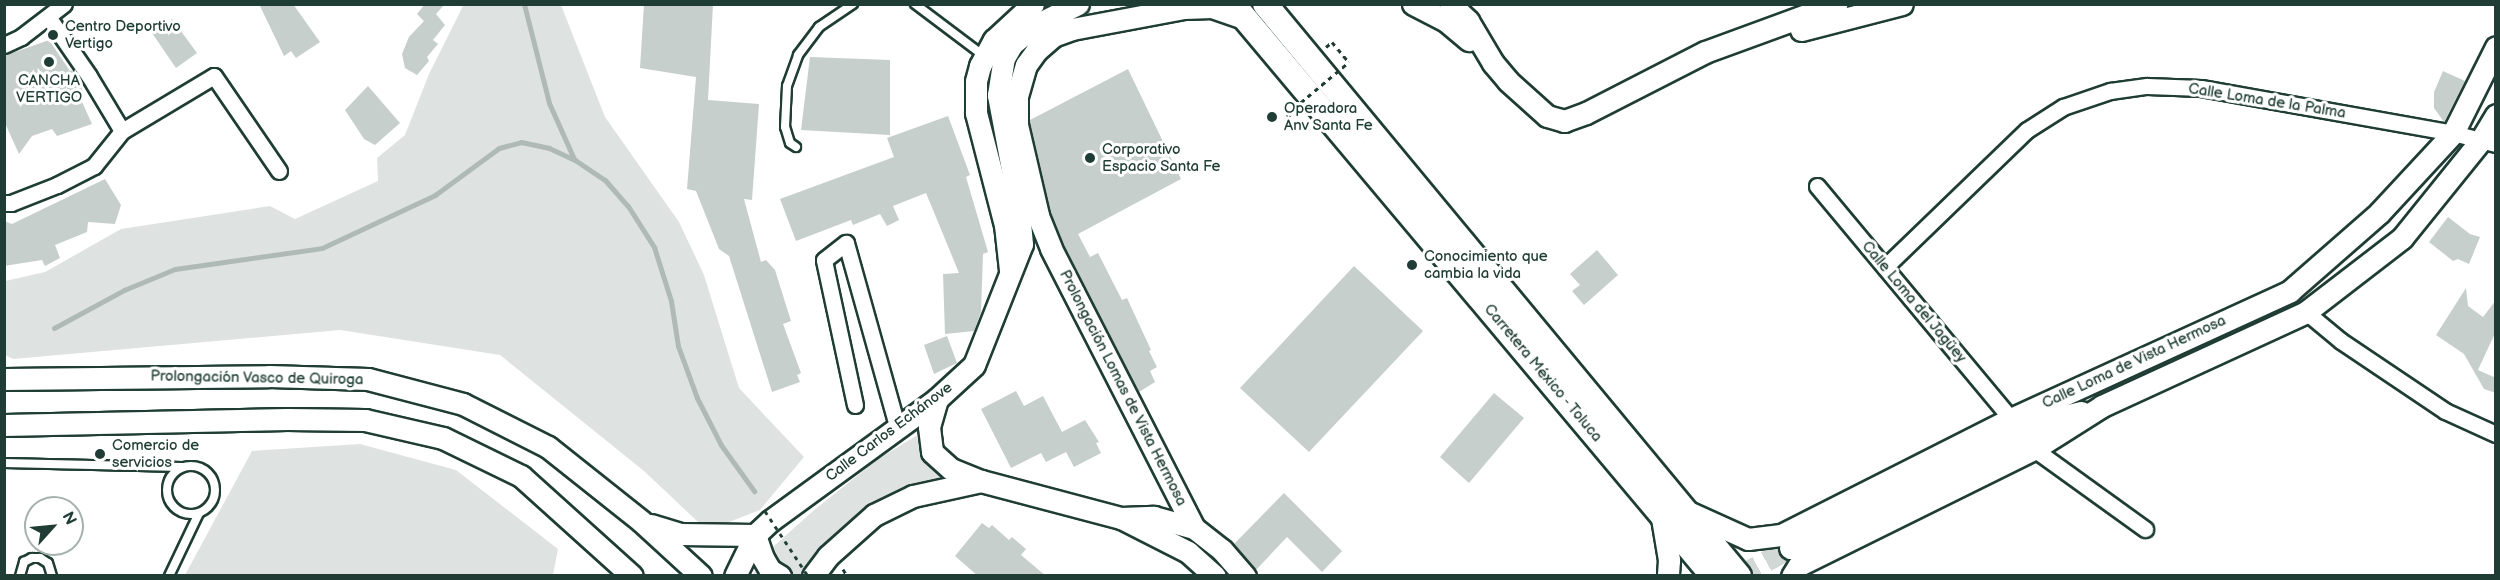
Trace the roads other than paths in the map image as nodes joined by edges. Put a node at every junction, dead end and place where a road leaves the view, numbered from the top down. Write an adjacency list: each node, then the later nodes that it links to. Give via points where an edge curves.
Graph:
1 (64, 4): 13 (street)
2 (853, 4): 23 (lane, via 819,27 798,55 787,86 785,127 790,143)
3 (915, 4): 17 (lane)
4 (1078, 4): 28 (street, via 1034,26 1012,44 1004,58 998,95 1022,243)
5 (1264, 4): 42 (main road, Carretera México - Toluca)
6 (1413, 4): 18 (street, via 1446,21)
7 (1450, 4): 18 (street, via 1468,21)
8 (1836, 4): 14 (street)
9 (1902, 4): 14 (street, via 1804,29)
10 (1033, 6): 17 (street, Calle Carlos Echánove, via 994,40)
11 (1155, 9): 12 (street, via 1212,7); 47 (street, Prolongación Lomas de Vista Hermosa, via 1053,36 1026,65 1017,96 1017,125 1038,215 1051,248)
12 (1239, 12): 43 (main road, Carretera México - Toluca)
13 (49, 18): 15 (street); 20 (street)
14 (1756, 34): 18 (street, via 1705,52 1564,121 1533,106)
15 (4, 45)
16 (2496, 47): 21 (street, Calle Loma de Vista Hermosa)
17 (985, 57): 28 (street, Calle Carlos Echánove, via 976,81 976,113 1005,225)
18 (1493, 63)
19 (2496, 115): 22 (street, Calle Loma de Vista Hermosa)
20 (122, 131): 24 (street, via 214,76); 26 (street, via 94,166 57,185)
21 (2453, 133): 22 (street, Calle Loma de la Palma); 27 (street, Calle Loma de la Palma, via 2201,88 2146,86 2110,91 2063,107 2027,130); 34 (street, Calle Loma de Vista Hermosa, via 2379,213 2290,291)
22 (2488, 142): 29 (street, Calle Loma de Vista Hermosa, via 2402,238)
23 (796, 147)
24 (279, 171)
25 (1817, 186): 27 (street, Calle Loma del Jagüey)
26 (4, 203)
27 (1885, 267): 34 (street, Calle Loma del Jagüey)
28 (1011, 276): 31 (street, Calle Carlos Echánove, via 974,365)
29 (2306, 312): 33 (street, Calle Loma de Vista Hermosa); 37 (street, via 2341,341 2445,411)
30 (4, 379): 46 (street, Prolongación Vasco de Quiroga, via 269,375 368,379 463,404 548,447)
31 (937, 399): 36 (street, Calle Carlos Echánove); 41 (street, via 929,427 932,452 951,469)
32 (855, 405): 36 (street, via 824,260 846,243)
33 (2102, 406): 38 (street, Calle Loma de Vista Hermosa); 50 (street, via 2053,419)
34 (2011, 419): 50 (street, Calle Loma de Vista Hermosa)
35 (4, 425): 55 (street, via 365,420 443,438 521,476)
36 (898, 429): 49 (street, Calle Carlos Echánove, via 786,508)
37 (2496, 434)
38 (2034, 449): 48 (street); 50 (street, Calle Loma de Vista Hermosa)
39 (4, 463): 40 (lane)
40 (182, 467): 44 (lane, via 168,480 168,499 180,513); 44 (lane, via 201,468 214,482 213,501)
41 (981, 481): 45 (street, Prolongación Lomas de Vista Hermosa); 51 (street, Prolongación Lomas de Vista Hermosa, via 913,496 874,515)
42 (1686, 511): 50 (street, Calle Loma de Vista Hermosa); 64 (main road, Carretera México - Toluca)
43 (1660, 512): 62 (street); 63 (main road, Carretera México - Toluca)
44 (199, 513): 54 (lane)
45 (1121, 518): 47 (street, Prolongación Lomas de Vista Hermosa, via 1154,517); 60 (street, via 1188,552)
46 (641, 521): 49 (street, via 680,534); 56 (street, Prolongación Vasco de Quiroga)
47 (1194, 528): 61 (street, Prolongación Lomas de Vista Hermosa, via 1222,550)
48 (2145, 529)
49 (755, 535): 57 (street, Calle Carlos Echánove); 58 (street, via 770,570)
50 (1790, 556)
51 (825, 566): 59 (street, Prolongación Lomas de Vista Hermosa)
52 (20, 576): 53 (lane, via 24,562 40,558 48,563)
53 (52, 576)
54 (169, 576)
55 (632, 576)
56 (701, 576)
57 (735, 576)
58 (780, 576)
59 (811, 576)
60 (1215, 576)
61 (1245, 576)
62 (1668, 576)
63 (1713, 576)
64 (1739, 576)

